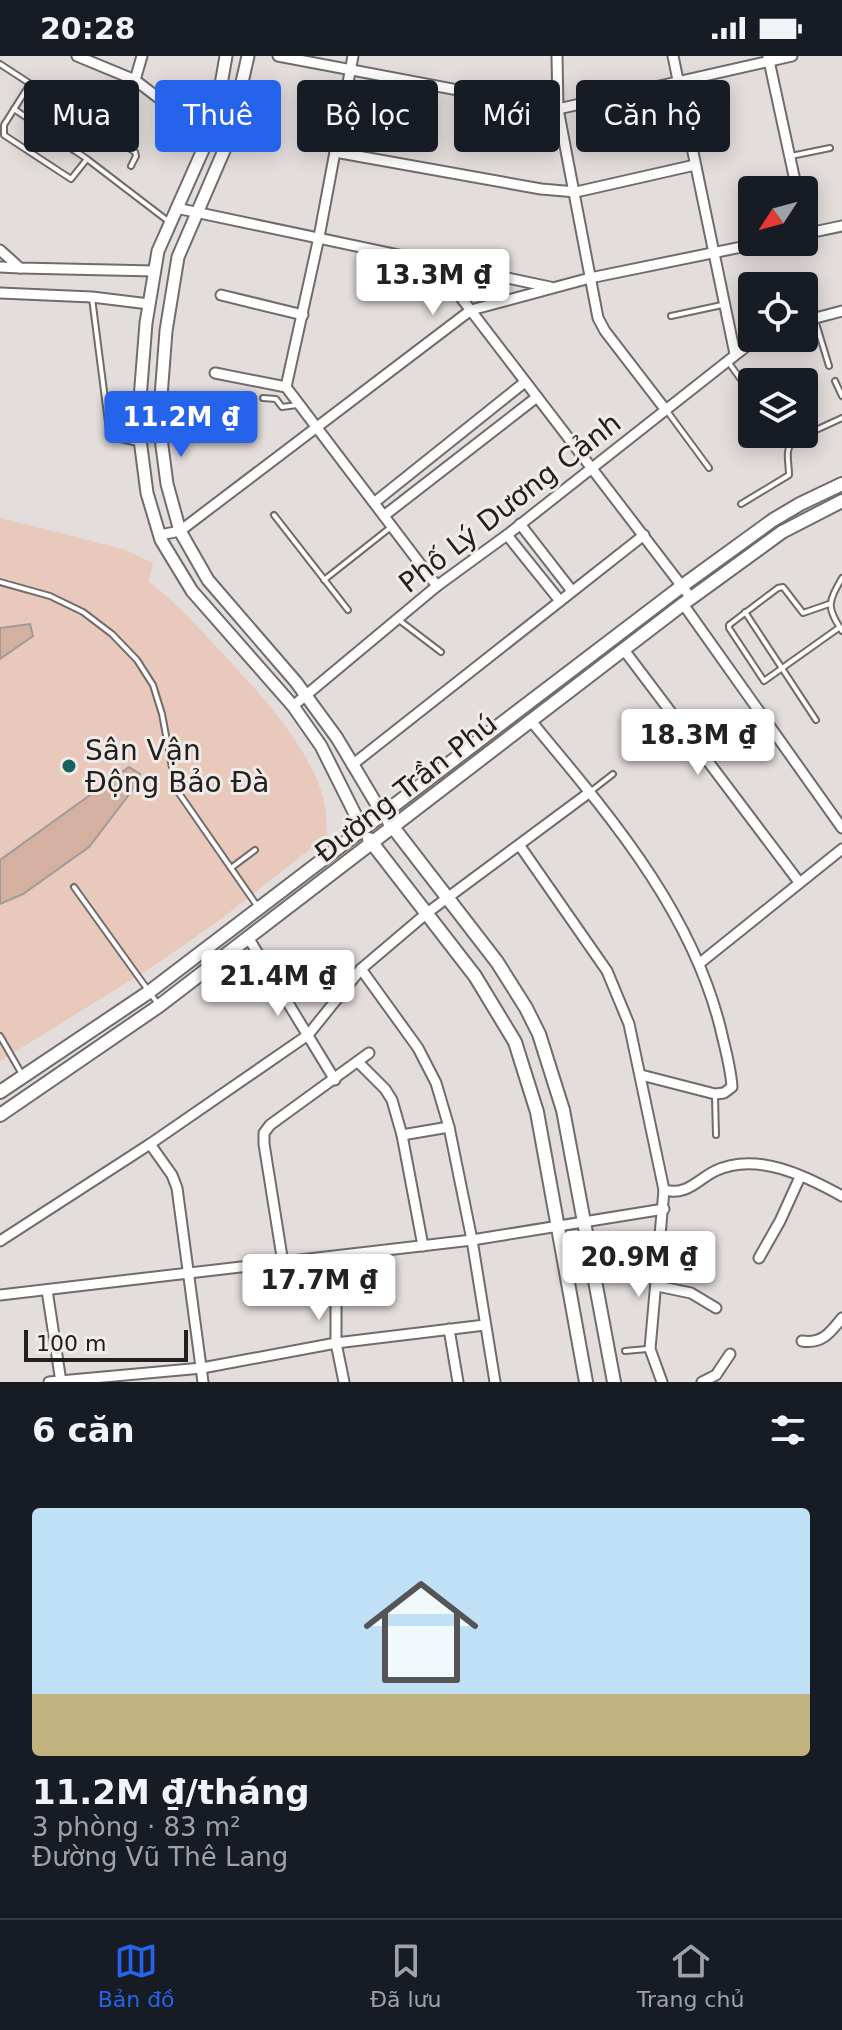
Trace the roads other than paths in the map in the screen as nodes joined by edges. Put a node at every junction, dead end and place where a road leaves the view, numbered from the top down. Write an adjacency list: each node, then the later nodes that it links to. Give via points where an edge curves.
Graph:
1 (77, 56): 14 (street)
2 (142, 56): 14 (street)
3 (226, 56): 15 (street)
4 (248, 56): 16 (street)
5 (278, 56): 12 (street)
6 (353, 56): 12 (street)
7 (557, 56): 18 (street)
8 (673, 56): 19 (street)
9 (792, 56): 10 (street)
10 (769, 59): 20 (street); 36 (street)
11 (0, 64): 13 (lane)
12 (351, 70): 17 (street); 22 (street)
13 (24, 80)
14 (135, 80)
15 (222, 80)
16 (242, 80)
17 (349, 80)
18 (557, 80)
19 (677, 80)
20 (685, 80)
21 (139, 83): 24 (street)
22 (454, 89)
23 (24, 93): 25 (lane)
24 (155, 95)
25 (14, 109): 26 (lane); 28 (lane)
26 (24, 116)
27 (560, 118): 41 (street)
28 (2, 138): 37 (lane, via 71,179)
29 (830, 148): 36 (lane)
30 (76, 152): 37 (lane)
31 (135, 152): 39 (lane)
32 (201, 152): 42 (street)
33 (222, 152): 43 (street)
34 (335, 152): 41 (street); 47 (street)
35 (692, 152): 38 (street)
36 (788, 157): 40 (street)
37 (87, 159): 44 (lane)
38 (695, 165): 41 (street); 50 (street)
39 (131, 166)
40 (793, 176)
41 (576, 192): 55 (street)
42 (176, 208): 43 (street); 44 (street)
43 (197, 211): 47 (street); 94 (street, via 178,257 159,423)
44 (170, 223): 54 (street)
45 (842, 226): 46 (street)
46 (818, 231)
47 (319, 237): 51 (street); 64 (street)
48 (738, 248): 50 (street)
49 (0, 250): 53 (street)
50 (714, 253): 55 (street); 61 (street)
51 (433, 261): 56 (street); 62 (street)
52 (0, 267): 53 (street)
53 (20, 268): 54 (street)
54 (155, 271): 60 (street)
55 (590, 278): 56 (street); 80 (street, via 605,331)
56 (554, 288): 62 (street)
57 (0, 293): 59 (street)
58 (221, 295): 64 (street)
59 (92, 297): 60 (street); 83 (lane, via 109,430 116,438)
60 (149, 304): 83 (street, via 138,424)
61 (724, 304): 65 (lane); 69 (street)
62 (471, 310): 74 (street); 82 (street)
63 (842, 311): 66 (street)
64 (303, 315): 75 (street)
65 (671, 316)
66 (818, 317)
67 (818, 340): 70 (lane)
68 (739, 352): 69 (street, Phố Lý Dương Cảnh)
69 (731, 358): 71 (lane); 80 (street, Phố Lý Dương Cảnh)
70 (829, 366)
71 (738, 370)
72 (215, 373): 75 (street)
73 (835, 381): 76 (lane)
74 (525, 382): 77 (street); 88 (street)
75 (286, 387): 79 (street)
76 (842, 396)
77 (537, 397): 84 (street); 91 (street)
78 (263, 398): 79 (lane, via 282,407)
79 (299, 404): 82 (street)
80 (665, 409): 84 (street, Phố Lý Dương Cảnh); 85 (lane)
81 (842, 418): 89 (lane, via 788,445 789,475)
82 (317, 427): 88 (street); 94 (street)
83 (141, 443): 95 (street, via 147,493)
84 (592, 467): 92 (street, Phố Lý Dương Cảnh); 97 (street)
85 (709, 468)
86 (842, 484): 102 (main road, Đường Trần Phú, via 773,520)
87 (842, 501): 105 (main road, Đường Trần Phú, via 782,532)
88 (375, 502): 91 (street)
89 (741, 504)
90 (274, 515): 99 (lane)
91 (385, 515): 93 (street)
92 (520, 524): 96 (street, Phố Lý Dương Cảnh); 103 (street)
93 (393, 526): 99 (lane); 101 (street)
94 (180, 531): 95 (street); 114 (street, via 208,580)
95 (160, 535): 115 (street, via 192,591)
96 (507, 535): 101 (street, Phố Lý Dương Cảnh); 104 (street)
97 (644, 535): 102 (street); 103 (street)
98 (842, 578): 106 (lane)
99 (324, 580): 107 (lane)
100 (0, 582): 129 (lane, via 83,612 137,660 153,685 162,714 176,789)
101 (437, 586): 109 (street, Phố Lý Dương Cảnh)
102 (682, 586): 105 (street); 121 (main road, Đường Trần Phú)
103 (572, 591): 104 (street)
104 (560, 601): 118 (street)
105 (687, 601): 111 (main road, Đường Trần Phú); 123 (street)
106 (829, 604): 108 (lane, via 803,613 783,587); 110 (lane)
107 (348, 610)
108 (745, 612): 113 (lane); 113 (lane, via 729,628 753,667 764,681)
109 (397, 618): 112 (lane); 114 (street, Phố Lý Dương Cảnh)
110 (841, 629): 113 (lane)
111 (624, 650): 117 (main road, Đường Trần Phú); 130 (street)
112 (441, 652)
113 (782, 670): 116 (lane)
114 (306, 695): 115 (street, Phố Lý Dương Cảnh); 118 (street)
115 (293, 706): 124 (street, via 321,746)
116 (816, 720)
117 (531, 721): 120 (street); 122 (main road, Đường Trần Phú)
118 (352, 765): 121 (street)
119 (613, 774): 120 (lane)
120 (590, 792): 126 (street); 136 (street, via 642,863)
121 (383, 815): 122 (main road); 124 (main road, Đường Trần Phú)
122 (394, 828): 125 (main road, Đường Trần Phú); 132 (main road)
123 (842, 828)
124 (363, 830): 125 (main road); 133 (main road, Đường Trần Phú)
125 (373, 844): 134 (main road); 135 (main road, Đường Trần Phú)
126 (520, 846): 132 (street); 144 (street, via 607,971 629,1024)
127 (842, 849): 130 (street)
128 (255, 850): 129 (lane)
129 (231, 868): 133 (lane)
130 (799, 882): 136 (street)
131 (74, 887): 138 (lane)
132 (448, 897): 134 (street); 158 (main road, via 505,974 539,1034 563,1110)
133 (259, 909): 138 (main road, Đường Trần Phú)
134 (427, 913): 137 (street); 159 (main road, via 491,999 515,1042 537,1112)
135 (249, 939): 139 (main road, Đường Trần Phú); 140 (street)
136 (700, 963): 148 (street, via 732,1078 732,1087)
137 (361, 969): 140 (street); 150 (street, via 429,1066)
138 (149, 992): 139 (lane); 145 (main road, Đường Trần Phú)
139 (159, 1006): 149 (main road, Đường Trần Phú)
140 (308, 1035): 146 (street); 153 (street)
141 (0, 1036): 145 (lane)
142 (369, 1053): 143 (street)
143 (358, 1062): 146 (street); 151 (street, via 392,1100)
144 (641, 1075): 148 (street); 155 (street)
145 (24, 1076): 147 (main road, Đường Trần Phú)
146 (335, 1080): 165 (street, via 264,1133)
147 (0, 1092)
148 (715, 1094): 152 (lane)
149 (0, 1115)
150 (449, 1127): 151 (street); 160 (street)
151 (402, 1135): 162 (street)
152 (716, 1135)
153 (150, 1144): 161 (street); 166 (street, via 176,1181)
154 (800, 1177): 155 (street, via 764,1164 739,1163 685,1190); 156 (street); 164 (street)
155 (664, 1190): 157 (street)
156 (842, 1196)
157 (664, 1209): 158 (street); 167 (street)
158 (585, 1221): 159 (street); 188 (main road)
159 (558, 1226): 160 (street); 187 (main road)
160 (472, 1240): 162 (street); 172 (street)
161 (0, 1241)
162 (423, 1246): 163 (street)
163 (336, 1257): 165 (street); 175 (street)
164 (759, 1258)
165 (283, 1263): 166 (street)
166 (190, 1274): 168 (street); 179 (street)
167 (657, 1286): 170 (street, via 691,1293); 176 (street)
168 (47, 1290): 169 (street); 180 (street)
169 (0, 1295)
170 (716, 1308)
171 (842, 1318): 174 (street, via 822,1339)
172 (485, 1325): 173 (street); 186 (street)
173 (449, 1329): 175 (street); 181 (street)
174 (802, 1341)
175 (336, 1343): 179 (street); 184 (street)
176 (650, 1349): 177 (lane); 189 (street)
177 (625, 1351)
178 (730, 1354): 190 (street, via 716,1375)
179 (202, 1368): 180 (street); 183 (street)
180 (61, 1381): 182 (street)
181 (458, 1381): 185 (street)
182 (49, 1382)
183 (203, 1382)
184 (344, 1382)
185 (446, 1382)
186 (495, 1382)
187 (586, 1382)
188 (614, 1382)
189 (662, 1382)
190 (702, 1382)

